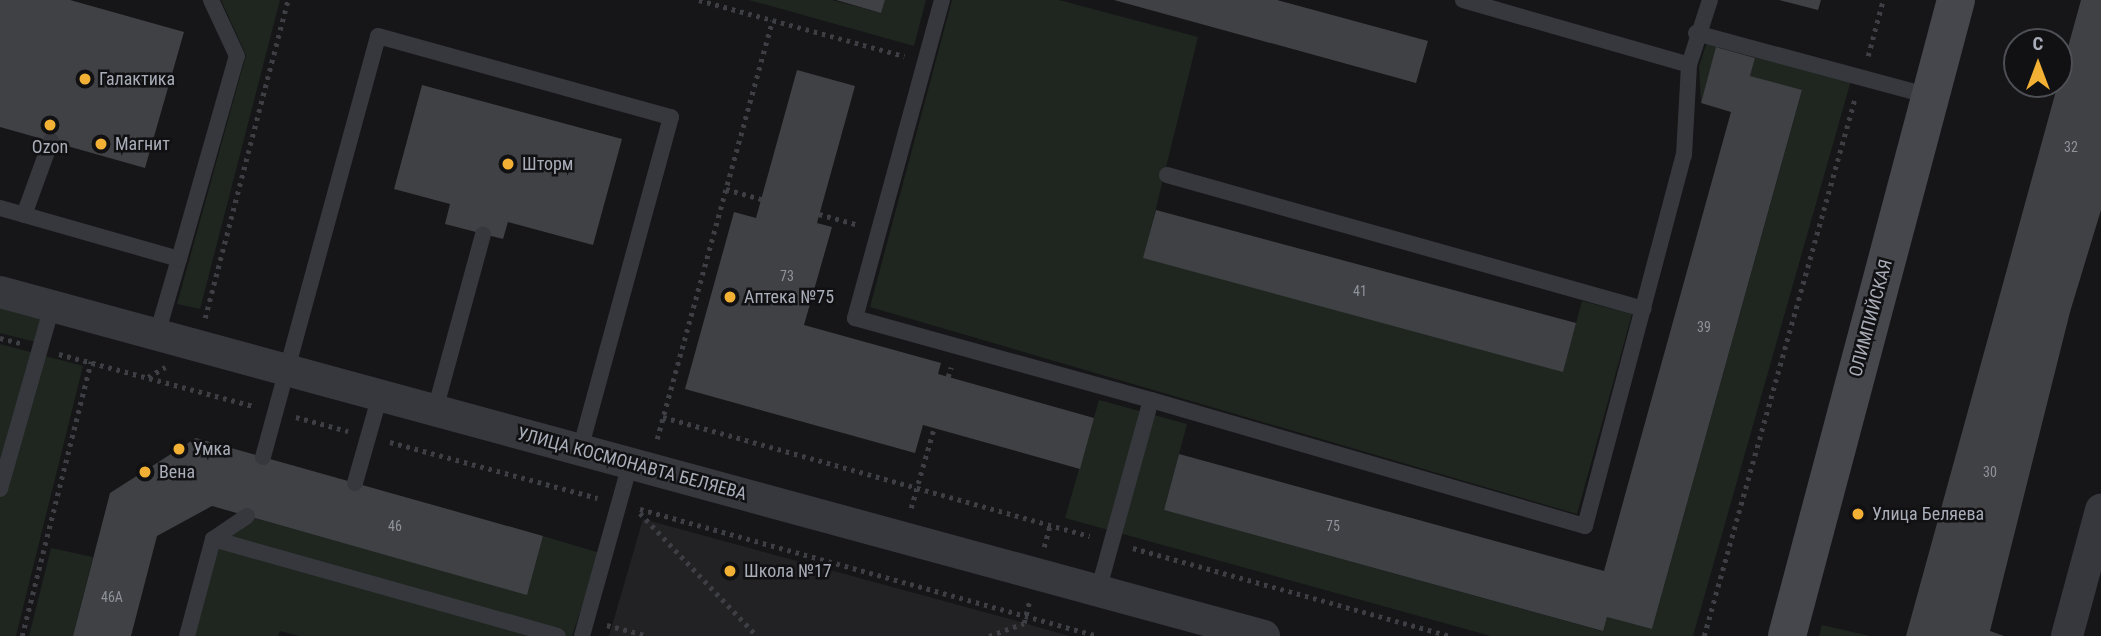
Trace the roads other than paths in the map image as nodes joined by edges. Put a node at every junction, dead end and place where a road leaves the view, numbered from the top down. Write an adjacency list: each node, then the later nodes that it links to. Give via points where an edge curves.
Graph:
1 (211, 0): 14 (lane, via 237,56)
2 (942, 0): 21 (lane, via 855,318)
3 (1463, 0): 7 (lane)
4 (1710, 0): 6 (lane)
5 (1956, 0): 8 (main road, ОЛИМПИЙСКАЯ)
6 (1696, 33): 7 (lane); 8 (lane)
7 (1689, 65): 17 (lane, via 1684,155)
8 (1930, 96): 37 (main road, ОЛИМПИЙСКАЯ)
9 (51, 141): 12 (lane)
10 (1167, 175): 17 (lane)
11 (0, 208): 12 (lane)
12 (24, 215): 14 (lane)
13 (484, 234): 22 (lane)
14 (179, 259): 18 (lane)
15 (0, 292): 16 (street, УЛИЦА КОСМОНАВТА БЕЛЯЕВА)
16 (52, 306): 18 (street, УЛИЦА КОСМОНАВТА БЕЛЯЕВА); 27 (lane)
17 (1643, 309): 21 (lane, via 1585,526)
18 (157, 334): 19 (street, УЛИЦА КОСМОНАВТА БЕЛЯЕВА)
19 (287, 370): 20 (street, УЛИЦА КОСМОНАВТА БЕЛЯЕВА); 23 (lane, via 378,36 671,117); 24 (lane)
20 (380, 395): 22 (street, УЛИЦА КОСМОНАВТА БЕЛЯЕВА); 26 (lane)
21 (1151, 400): 31 (lane)
22 (435, 410): 23 (street, УЛИЦА КОСМОНАВТА БЕЛЯЕВА)
23 (580, 450): 25 (street, УЛИЦА КОСМОНАВТА БЕЛЯЕВА)
24 (263, 457)
25 (640, 466): 31 (street, УЛИЦА КОСМОНАВТА БЕЛЯЕВА); 35 (lane, via 619,504)
26 (355, 483)
27 (0, 489)
28 (2101, 510): 38 (street)
29 (247, 516): 30 (lane)
30 (213, 539): 33 (lane); 34 (lane)
31 (1098, 591): 32 (street, УЛИЦА КОСМОНАВТА БЕЛЯЕВА)
32 (1222, 630): 36 (street, УЛИЦА КОСМОНАВТА БЕЛЯЕВА)
33 (187, 636)
34 (558, 636)
35 (582, 636)
36 (1264, 636)
37 (1787, 636)
38 (2067, 636)

